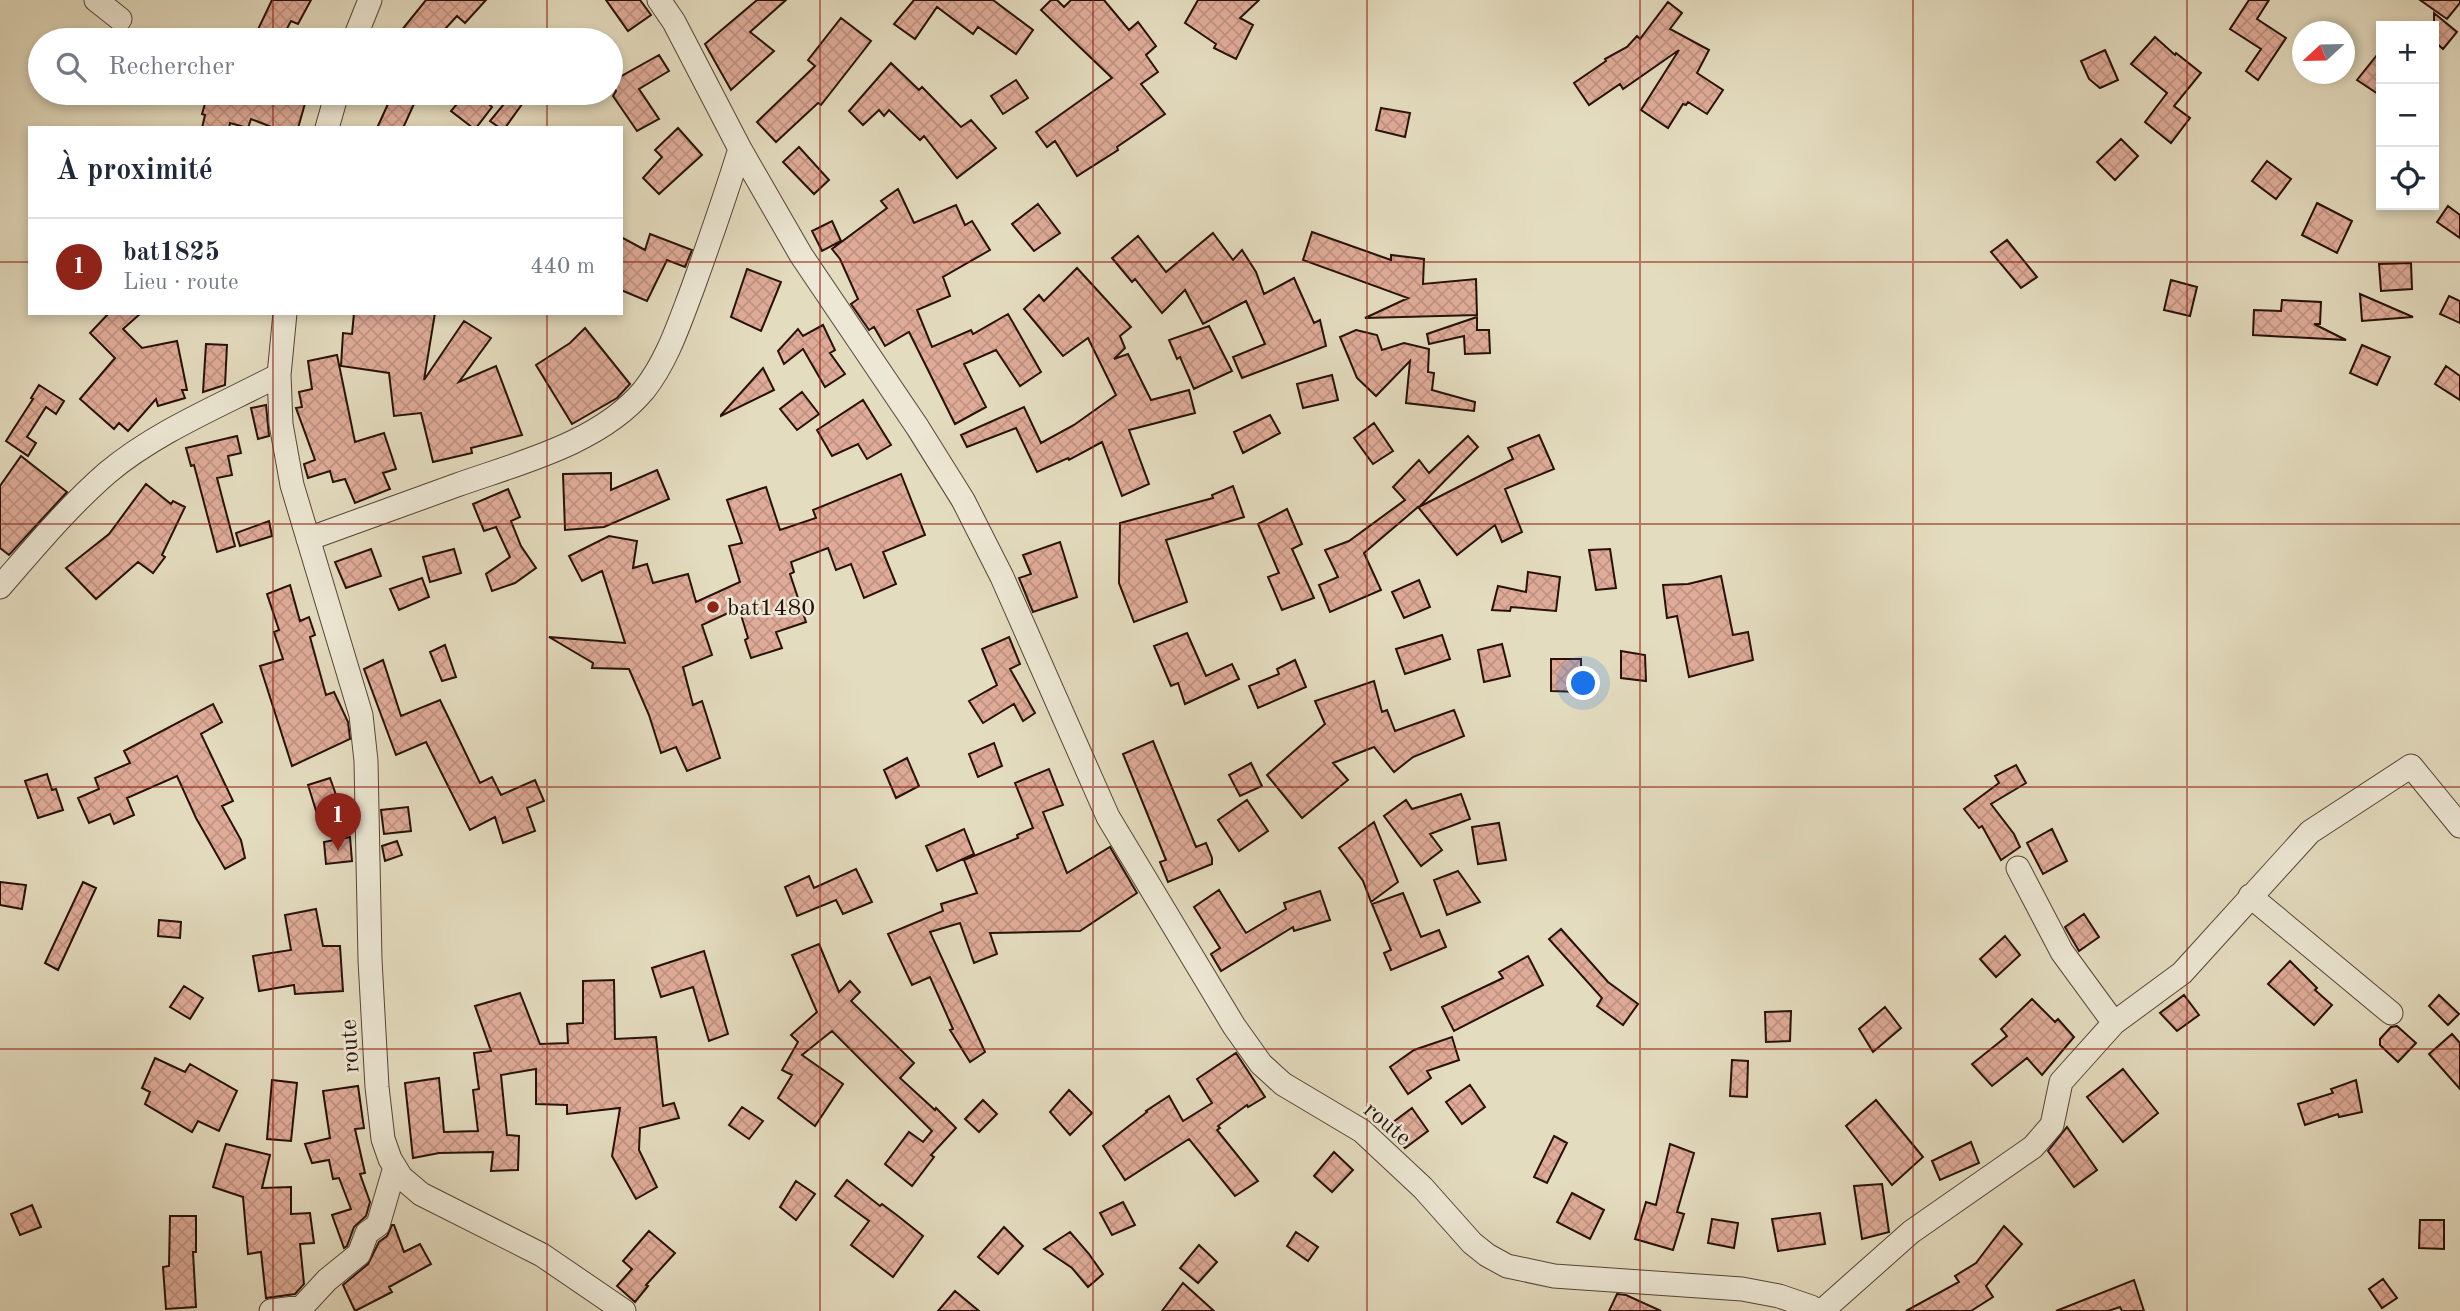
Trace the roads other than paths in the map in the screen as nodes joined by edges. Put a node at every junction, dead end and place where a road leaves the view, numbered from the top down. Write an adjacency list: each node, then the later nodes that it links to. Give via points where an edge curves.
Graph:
1 (96, 0): 4 (street)
2 (370, 0): 5 (street)
3 (659, 0): 8 (street, route)
4 (120, 19)
5 (359, 28)
6 (334, 105): 7 (street)
7 (328, 126)
8 (740, 149): 11 (street, via 675,336 644,390 626,407 557,450); 21 (street, route, via 801,255 963,500 1108,817 1261,1064 1283,1084 1362,1132 1423,1188 1472,1243 1507,1266 1541,1273 1742,1290 1779,1296)
9 (285, 315): 10 (street, route)
10 (279, 375): 11 (street, route, via 281,424); 12 (street, via 148,444 107,473)
11 (308, 539): 18 (street, route, via 361,715 377,1087 383,1139)
12 (0, 587)
13 (2460, 826): 15 (street, via 2411,766 2310,832)
14 (2018, 868): 17 (street, via 2062,952)
15 (2250, 896): 16 (street); 17 (street, via 2182,973)
16 (2391, 1013)
17 (2114, 1023): 22 (street, via 2061,1082 2052,1125 2033,1147 1911,1232)
18 (395, 1167): 19 (street, via 378,1225 367,1233 359,1254 302,1307); 20 (street, route, via 421,1194 542,1255)
19 (271, 1311)
20 (624, 1311)
21 (1816, 1311)
22 (1822, 1311)

